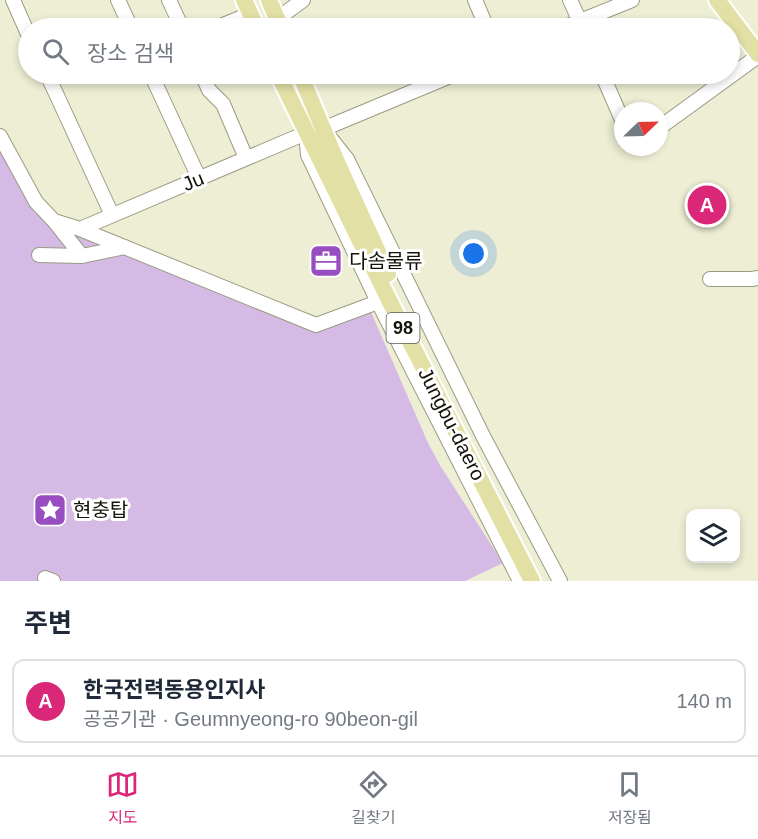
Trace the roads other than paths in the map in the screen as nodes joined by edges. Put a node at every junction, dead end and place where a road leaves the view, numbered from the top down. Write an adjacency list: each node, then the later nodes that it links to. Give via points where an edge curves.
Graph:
1 (13, 0): 10 (street)
2 (118, 0): 11 (street)
3 (170, 0): 12 (street)
4 (269, 0): 13 (main road)
5 (303, 0): 14 (street)
6 (475, 0): 15 (street)
7 (570, 0): 16 (street)
8 (717, 0): 18 (main road)
9 (626, 2): 17 (street)
10 (21, 18)
11 (126, 18)
12 (178, 18)
13 (277, 18)
14 (284, 18)
15 (483, 18)
16 (579, 18)
17 (595, 18)
18 (730, 18)
19 (740, 31): 20 (main road)
20 (758, 55): 21 (street)
21 (740, 68)
22 (52, 84): 36 (street)
23 (156, 84): 35 (street)
24 (206, 84): 34 (street, via 223,104)
25 (284, 84): 32 (main road, Jungbu-daero / 98)
26 (302, 84): 32 (main road, Jungbu-daero / 98)
27 (430, 84): 32 (street, Ju)
28 (606, 84): 30 (street)
29 (719, 84): 31 (street)
30 (614, 102)
31 (668, 121)
32 (314, 131): 34 (street, Ju); 44 (street, via 308,155); 45 (main road, Jungbu-daero / 98); 46 (main road, Jungbu-daero / 98); 47 (street, via 347,159 483,436)
33 (0, 136): 37 (street, via 36,202)
34 (246, 158): 35 (street, Ju)
35 (199, 178): 36 (street, Ju)
36 (112, 215): 38 (street, Ju)
37 (54, 221): 38 (street); 41 (street)
38 (80, 229): 39 (street)
39 (125, 247): 41 (street); 44 (street, via 316,325)
40 (39, 255): 41 (street)
41 (82, 255)
42 (758, 278): 43 (street)
43 (710, 279)
44 (378, 302): 45 (street)
45 (520, 580)
46 (540, 581)
47 (560, 581)

